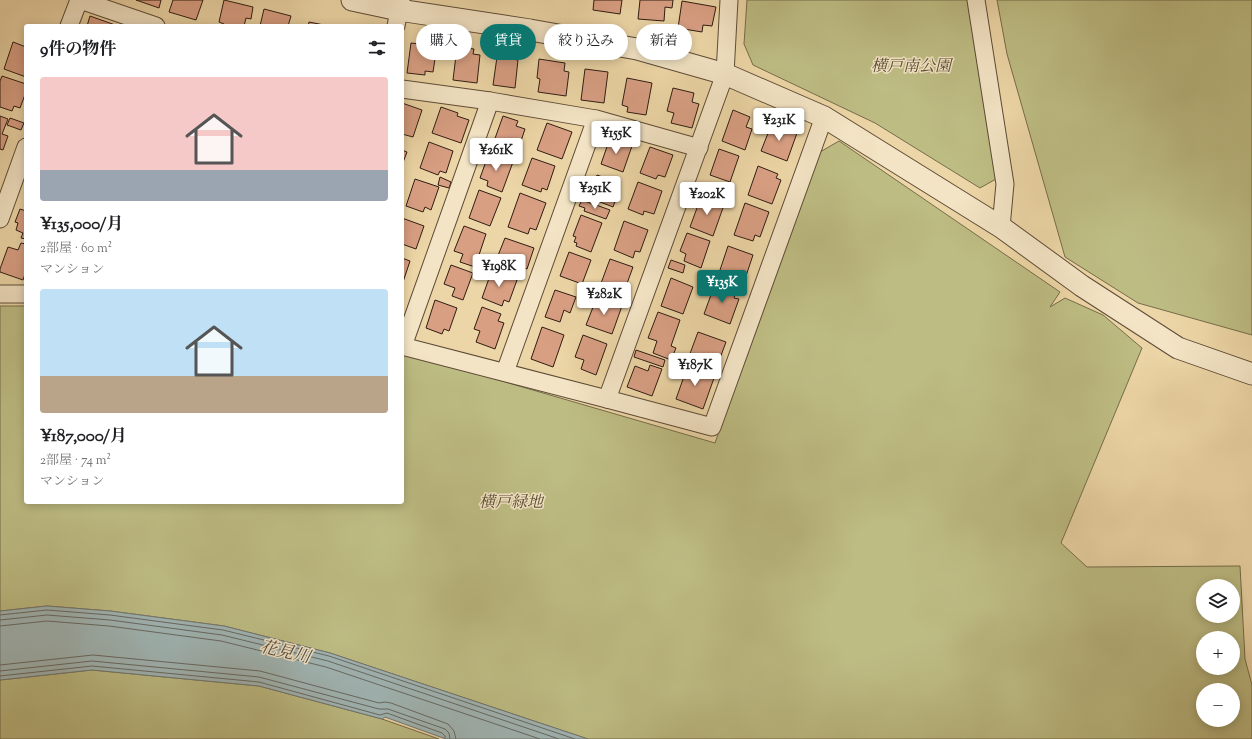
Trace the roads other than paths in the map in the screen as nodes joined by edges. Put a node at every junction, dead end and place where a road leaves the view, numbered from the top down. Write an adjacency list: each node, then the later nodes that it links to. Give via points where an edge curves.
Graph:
1 (80, 0): 6 (street); 7 (street)
2 (352, 0): 5 (street)
3 (729, 0): 8 (street)
4 (976, 0): 16 (street, via 1006,184)
5 (399, 12): 8 (street, via 530,30 637,49)
6 (70, 24)
7 (150, 24)
8 (725, 74): 11 (street); 13 (street)
9 (404, 89): 10 (street)
10 (490, 101): 12 (street); 19 (street)
11 (824, 117): 16 (street); 23 (street, via 712,427)
12 (596, 119): 13 (street); 21 (street)
13 (698, 148): 23 (street)
14 (24, 153): 15 (street)
15 (0, 219)
16 (1001, 227): 22 (street, via 1082,286 1178,348)
17 (0, 294): 18 (street)
18 (24, 294)
19 (404, 340)
20 (404, 347): 21 (street)
21 (505, 372): 23 (street)
22 (1252, 374)
23 (607, 399)

